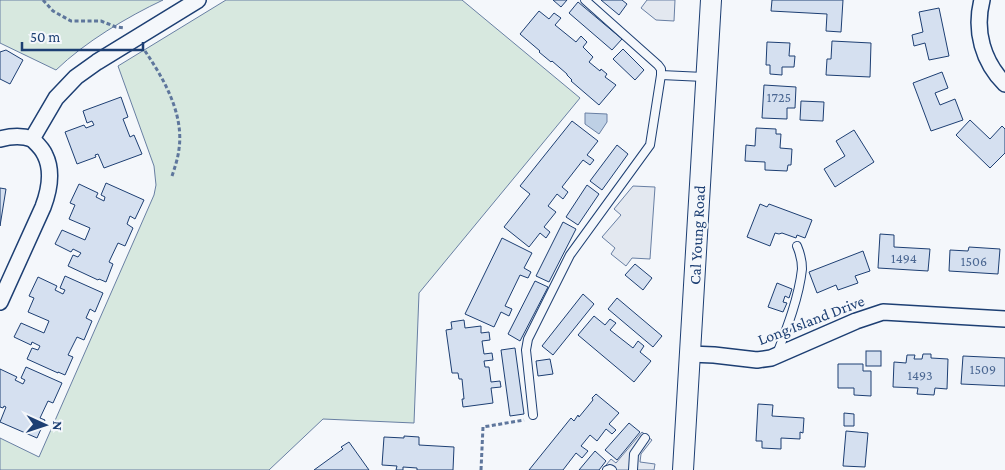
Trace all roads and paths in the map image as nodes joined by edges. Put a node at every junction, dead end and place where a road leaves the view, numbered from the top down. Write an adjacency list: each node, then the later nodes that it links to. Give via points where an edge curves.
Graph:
1 (43, 0): 6 (path, via 64,18 101,21 126,29)
2 (198, 0): 6 (street)
3 (585, 0): 7 (lane, via 658,65)
4 (711, 0): 8 (main road, Cal Young Road)
5 (982, 0): 9 (street, via 978,20 982,47 992,68)
6 (136, 38): 11 (street, via 87,68 66,87); 12 (path, via 160,75 176,112 179,149)
7 (661, 75): 8 (lane); 18 (lane, via 650,145 570,255 528,339 526,350)
8 (706, 78): 16 (main road, Cal Young Road)
9 (1005, 84)
10 (0, 139): 11 (street, via 17,136)
11 (32, 139): 14 (street, via 48,161 47,197)
12 (172, 176)
13 (798, 246): 17 (lane, via 802,268 798,292)
14 (1, 297)
15 (1005, 319): 17 (street, Long Island Drive, via 883,312)
16 (690, 354): 17 (street, Long Island Drive, via 757,360); 25 (main road, Cal Young Road)
17 (776, 357)
18 (532, 415)
19 (525, 420): 21 (path, via 483,427)
20 (645, 438): 24 (lane, via 634,454)
21 (480, 470)
22 (607, 470): 23 (lane)
23 (612, 470)
24 (633, 470)
25 (682, 470)

